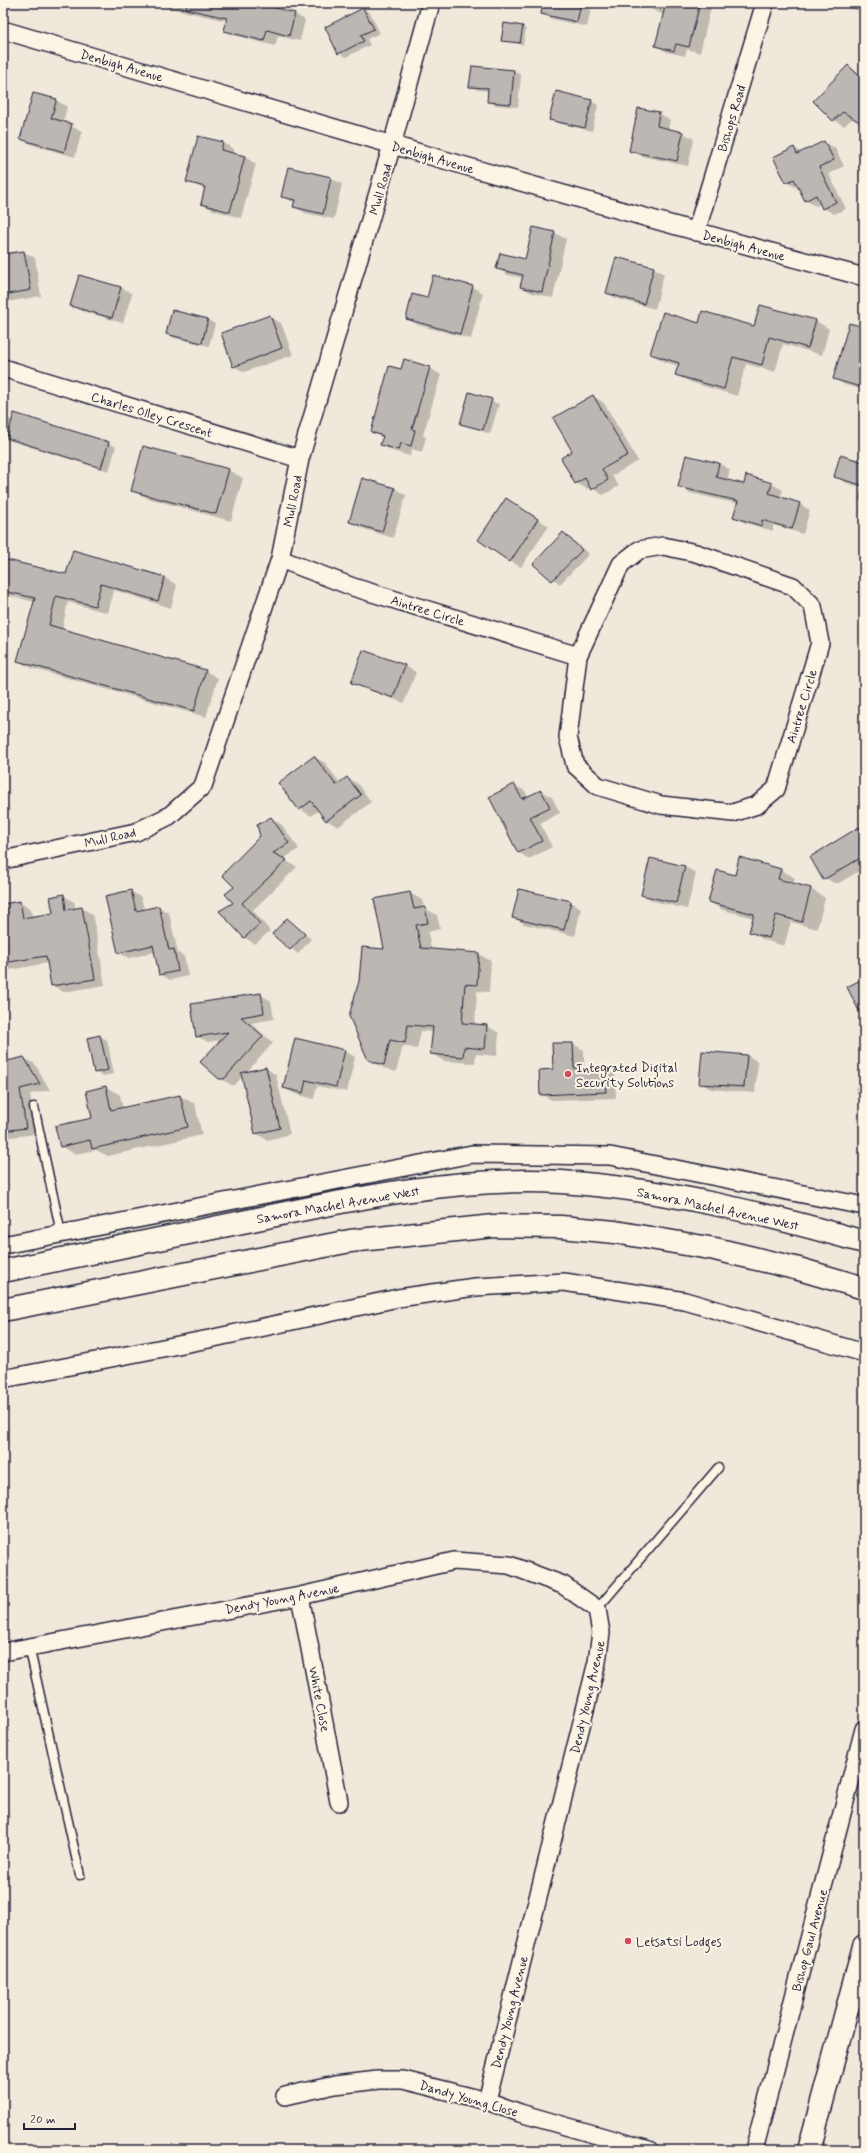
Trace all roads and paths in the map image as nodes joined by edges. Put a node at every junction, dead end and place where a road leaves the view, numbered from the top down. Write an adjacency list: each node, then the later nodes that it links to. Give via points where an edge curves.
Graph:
1 (431, 3): 4 (street, Mull Road)
2 (765, 3): 5 (street, Bishops Road)
3 (3, 30): 4 (street, Denbigh Avenue)
4 (392, 145): 5 (street, Denbigh Avenue); 8 (street, Mull Road)
5 (696, 232): 6 (street, Denbigh Avenue)
6 (864, 277)
7 (3, 368): 8 (street, Charles Olley Crescent)
8 (300, 459): 9 (street, Mull Road)
9 (280, 559): 10 (street, Aintree Circle, via 353,587); 11 (street, Mull Road, via 203,786 169,816 136,832)
10 (578, 656): 10 (street, Aintree Circle, via 621,564 639,550 663,546 696,553 793,586 813,606 820,643 776,789 756,805 733,813 661,805 598,786 575,765 568,737)
11 (3, 860)
12 (34, 1107): 14 (lane)
13 (864, 1206): 14 (street, Samora Machel Avenue West, via 610,1156 472,1154)
14 (61, 1233): 16 (street, Samora Machel Avenue West)
15 (864, 1242): 17 (main road, Samora Machel Avenue West, via 744,1211 672,1196 561,1182 516,1182 398,1191)
16 (3, 1245)
17 (3, 1271)
18 (864, 1288): 19 (main road, via 800,1269 715,1249 615,1232 561,1227 494,1226 350,1241)
19 (3, 1310)
20 (862, 1351): 21 (street, via 685,1301 564,1282 475,1287 398,1298 209,1339)
21 (3, 1378)
22 (718, 1468): 24 (lane)
23 (300, 1596): 24 (street, Dendy Young Avenue, via 454,1561 509,1565 563,1585); 25 (street, Dendy Young Avenue); 28 (street, White Close)
24 (597, 1609): 32 (street, Dendy Young Avenue, via 601,1633 597,1662)
25 (29, 1646): 26 (street, Dendy Young Avenue); 29 (lane)
26 (3, 1652)
27 (864, 1729): 34 (street, Bishop Gaul Avenue)
28 (339, 1802)
29 (80, 1875)
30 (864, 1946): 35 (main road)
31 (285, 2096): 32 (street, Dandy Young Close, via 335,2085 403,2080)
32 (487, 2101): 33 (street, Dandy Young Close)
33 (649, 2150)
34 (754, 2150)
35 (809, 2150)

